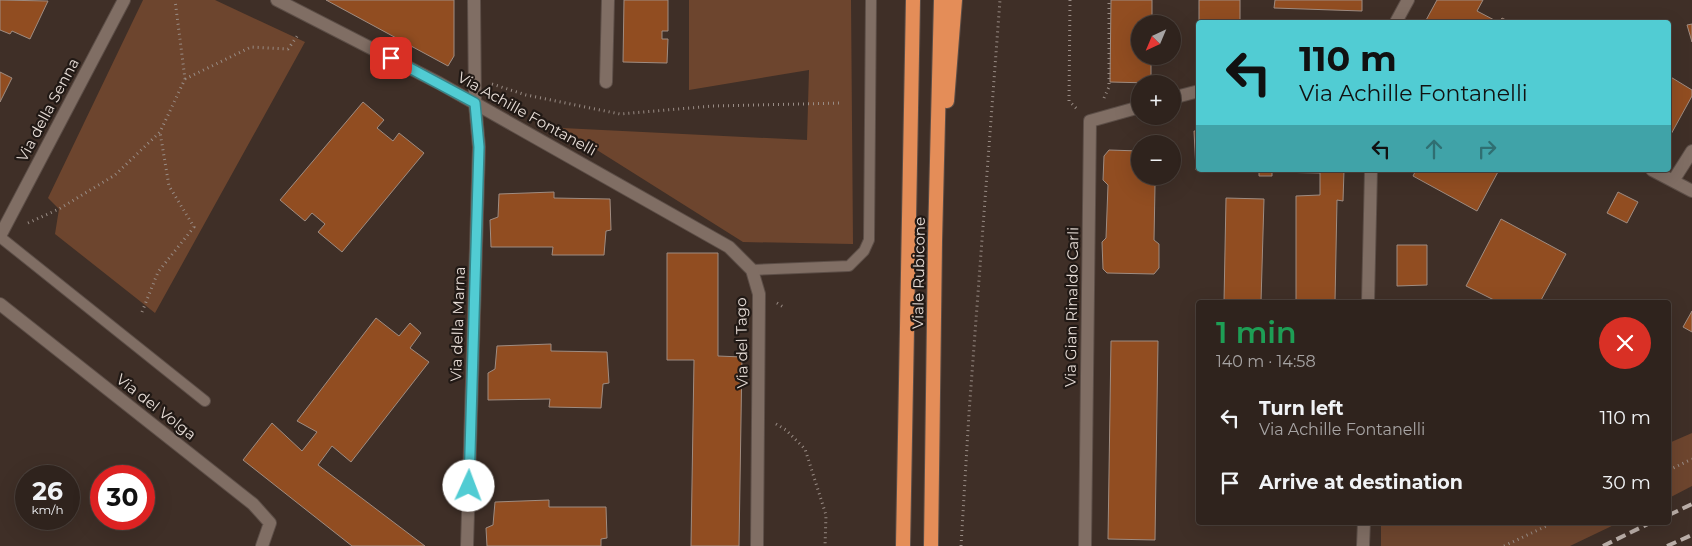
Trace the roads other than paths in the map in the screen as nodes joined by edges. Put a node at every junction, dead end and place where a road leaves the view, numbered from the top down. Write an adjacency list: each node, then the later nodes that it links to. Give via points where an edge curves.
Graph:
1 (124, 0): 21 (street, Via della Senna)
2 (277, 0): 14 (street, Via Achille Fontanelli)
3 (474, 0): 14 (street, Via della Marna)
4 (608, 0): 11 (street)
5 (871, 0): 23 (lane, via 869,240 864,252 849,266)
6 (913, 0): 31 (highway, Viale Rubicone)
7 (941, 0): 22 (highway, Viale Rubicone)
8 (956, 0): 22 (highway)
9 (1408, 0): 10 (street)
10 (1397, 20)
11 (606, 82)
12 (1196, 92): 13 (street)
13 (1181, 96)
14 (475, 103): 23 (street, Via Achille Fontanelli, via 730,247); 29 (street, Via della Marna, via 479,147)
15 (1131, 110): 33 (street, Via Gian Rinaldo Carli, via 1090,121)
16 (1692, 151): 19 (street)
17 (1371, 172): 24 (street)
18 (1656, 172): 19 (street)
19 (1673, 181): 20 (street)
20 (1692, 191)
21 (0, 236): 26 (lane)
22 (935, 241): 32 (highway, Viale Rubicone)
23 (752, 270): 30 (street, Via del Tago, via 759,294)
24 (1368, 300)
25 (0, 304): 28 (street, Via del Volga, via 253,504 270,523)
26 (204, 400)
27 (1364, 525): 34 (street)
28 (262, 546)
29 (467, 546)
30 (757, 546)
31 (903, 546)
32 (931, 546)
33 (1085, 546)
34 (1363, 546)

